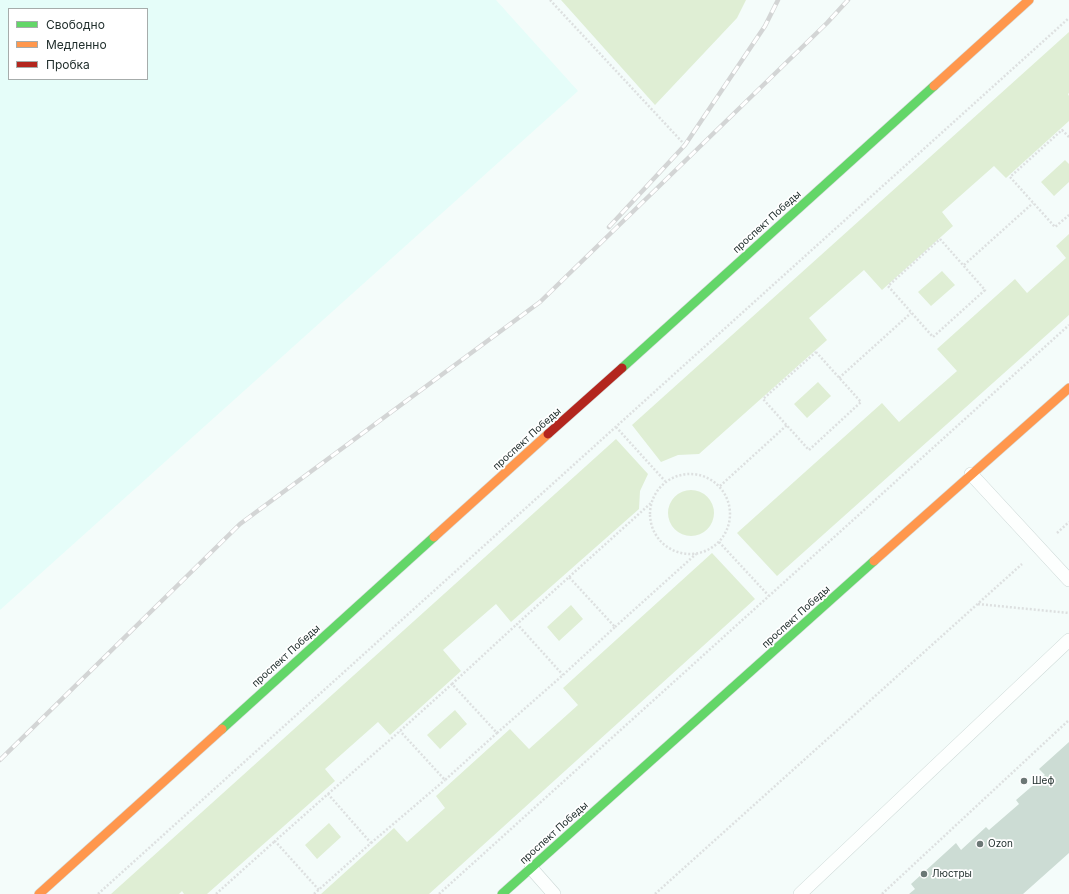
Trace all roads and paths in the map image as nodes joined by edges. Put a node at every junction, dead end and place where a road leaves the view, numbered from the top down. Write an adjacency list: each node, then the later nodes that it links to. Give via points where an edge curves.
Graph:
1 (550, 0): 5 (path)
2 (1029, 0): 42 (main road, проспект Победы)
3 (1069, 18): 14 (path)
4 (1069, 137): 6 (path, via 1062,130 1010,177)
5 (685, 145)
6 (1033, 203): 7 (path, via 1055,227); 8 (path)
7 (1069, 214)
8 (964, 265): 9 (path, via 985,290 933,336); 9 (path, via 940,239 899,276 888,286)
9 (911, 313): 11 (path)
10 (1069, 325): 25 (path)
11 (839, 378): 13 (path, via 861,402 808,450); 13 (path, via 816,352 763,399)
12 (1069, 388): 15 (main road, проспект Победы)
13 (787, 425): 17 (path)
14 (616, 427): 16 (path); 43 (path)
15 (971, 474): 21 (lane); 40 (main road, проспект Победы)
16 (665, 482): 17 (path, via 675,476 693,473 710,478); 18 (path, via 656,491)
17 (720, 486): 20 (path, via 730,508 731,520 727,532)
18 (651, 503): 22 (path, via 649,516 652,529 659,540 669,549 682,554); 23 (path)
19 (1069, 522): 21 (path)
20 (719, 542): 22 (path, via 709,550); 25 (path)
21 (1040, 548): 24 (lane); 26 (path)
22 (696, 554): 29 (path)
23 (569, 577): 28 (path); 29 (path)
24 (1069, 580)
25 (769, 596): 46 (path)
26 (978, 604): 27 (path); 49 (path)
27 (1069, 613)
28 (517, 624): 31 (path); 32 (path)
29 (615, 627): 31 (path)
30 (1069, 640): 50 (lane)
31 (563, 674): 35 (path)
32 (452, 684): 34 (path); 35 (path)
33 (1069, 720): 51 (path)
34 (400, 731): 36 (path); 37 (path)
35 (497, 733): 36 (path)
36 (444, 780): 39 (path)
37 (328, 794): 38 (path); 39 (path)
38 (275, 841): 41 (path); 44 (path)
39 (371, 843): 41 (path)
40 (531, 868): 47 (main road, проспект Победы); 48 (lane)
41 (319, 890): 45 (path)
42 (39, 894)
43 (98, 894)
44 (216, 894)
45 (314, 894)
46 (439, 894)
47 (502, 894)
48 (554, 894)
49 (655, 894)
50 (800, 894)
51 (882, 894)

